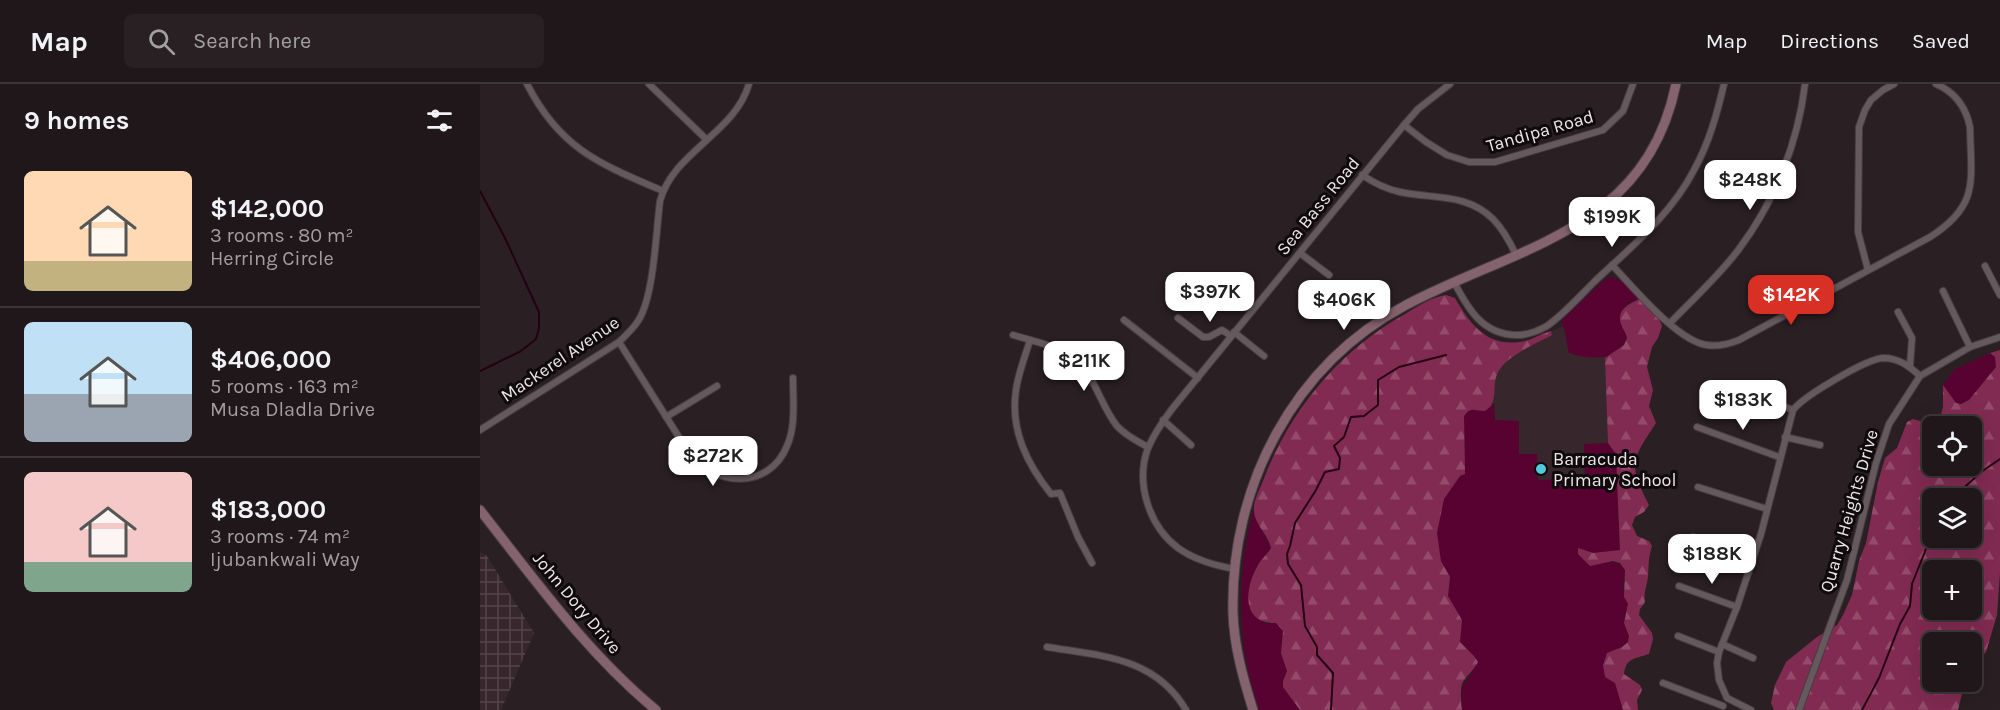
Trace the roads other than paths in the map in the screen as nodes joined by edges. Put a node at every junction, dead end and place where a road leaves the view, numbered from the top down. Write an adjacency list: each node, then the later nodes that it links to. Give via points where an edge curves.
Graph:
1 (527, 84): 14 (street, via 550,121 576,147 605,166)
2 (649, 84): 12 (street)
3 (749, 84): 12 (street, Mackerel Avenue, via 733,113)
4 (1449, 84): 11 (street, Sea Bass Road)
5 (1633, 84): 11 (street, Tandipa Road, via 1623,111 1603,130 1495,162 1469,162 1447,155)
6 (1676, 84): 16 (street, via 1658,139 1625,187 1579,224)
7 (1724, 84): 17 (street, via 1711,131 1688,180 1664,213)
8 (1805, 84): 27 (street, via 1792,147 1763,212 1729,262)
9 (1894, 84): 19 (street, via 1871,100 1859,127 1858,232)
10 (1936, 84): 19 (street, via 1951,93 1968,118 1971,152 1969,194 1964,208 1945,228)
11 (1404, 125): 13 (street, Sea Bass Road)
12 (706, 139): 14 (street, Mackerel Avenue)
13 (1362, 175): 15 (street, Sea Bass Road); 16 (street, via 1400,192 1470,203 1500,227)
14 (663, 191): 32 (street, Mackerel Avenue, via 644,310)
15 (1300, 253): 20 (street); 28 (street, Sea Bass Road)
16 (1516, 255): 21 (street)
17 (1612, 265): 21 (street, via 1557,318 1525,334 1497,332 1482,324); 27 (street)
18 (1985, 266): 23 (street)
19 (1868, 270): 27 (street, via 1726,344 1693,341)
20 (1329, 275)
21 (1454, 282): 57 (street, via 1376,323 1334,358 1304,391 1276,431 1255,478)
22 (1943, 291): 33 (street)
23 (2000, 295)
24 (1898, 312): 35 (street, via 1912,338)
25 (1178, 318): 28 (street, via 1203,337 1221,330)
26 (1124, 320): 38 (street)
27 (1670, 322)
28 (1233, 334): 34 (street); 38 (street, Sea Bass Road)
29 (1013, 335): 31 (street)
30 (2000, 337): 33 (street, Quarry Heights Drive)
31 (1030, 340): 49 (street, via 1071,356 1090,378 1118,427); 56 (street, via 1015,397 1019,440 1042,483 1051,494 1059,493 1062,497)
32 (619, 342): 42 (street); 45 (street, Mackerel Avenue)
33 (1970, 347): 36 (street, Quarry Heights Drive)
34 (1264, 356)
35 (1910, 366): 36 (street); 41 (street, via 1893,359 1874,360 1814,391)
36 (1920, 376): 72 (street, Quarry Heights Drive, via 1885,434 1847,580)
37 (793, 378): 42 (street, via 788,446 778,461 756,476 730,479 712,474 689,453)
38 (1198, 378): 43 (street, Sea Bass Road)
39 (717, 386): 42 (street)
40 (1746, 392): 41 (street)
41 (1793, 410): 46 (street)
42 (666, 417)
43 (1163, 420): 47 (street); 49 (street, Sea Bass Road)
44 (1697, 427): 50 (street)
45 (480, 430)
46 (1785, 437): 48 (street); 50 (street)
47 (1191, 445)
48 (1820, 445)
49 (1148, 447): 57 (street, Sea Bass Road, via 1144,488 1149,510 1162,532 1191,555)
50 (1779, 458): 52 (street)
51 (1698, 487): 52 (street)
52 (1767, 509): 55 (street)
53 (480, 510): 68 (street, John Dory Drive, via 595,654)
54 (1693, 537): 55 (street)
55 (1752, 562): 59 (street)
56 (1092, 563)
57 (1234, 569): 70 (street, via 1235,636)
58 (1679, 586): 59 (street)
59 (1737, 607): 61 (street)
60 (1678, 636): 63 (street)
61 (1722, 645): 63 (street); 64 (street)
62 (1047, 647): 69 (street, via 1132,663 1168,686)
63 (1719, 652): 66 (street, via 1717,674)
64 (1753, 658)
65 (1663, 683): 67 (street)
66 (1727, 698): 67 (street); 71 (street)
67 (1722, 708)
68 (656, 710)
69 (1186, 710)
70 (1253, 710)
71 (1751, 710)
72 (1799, 710)

